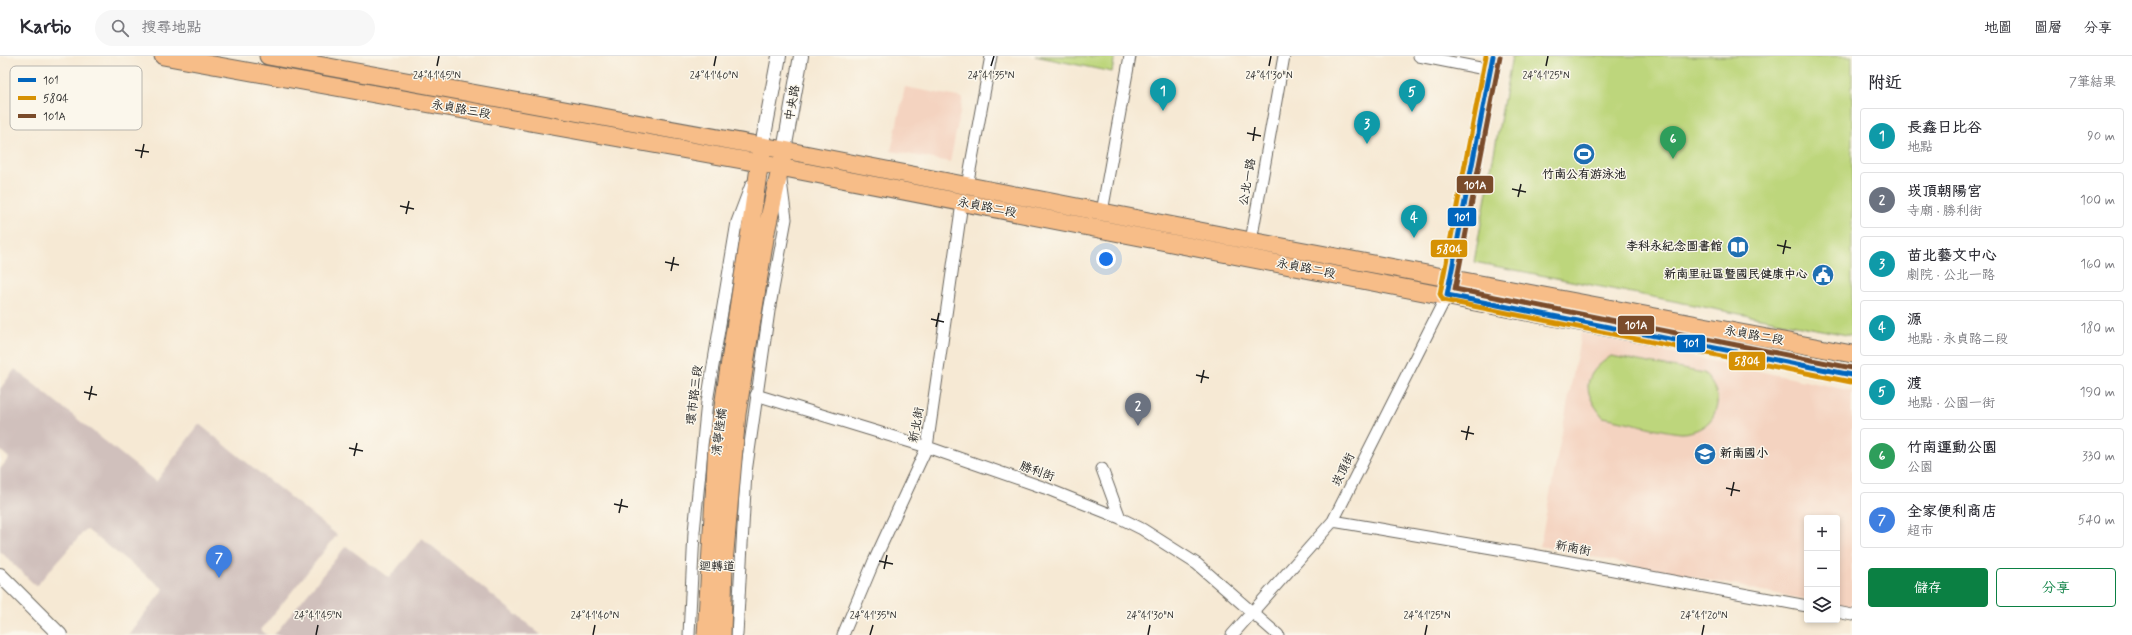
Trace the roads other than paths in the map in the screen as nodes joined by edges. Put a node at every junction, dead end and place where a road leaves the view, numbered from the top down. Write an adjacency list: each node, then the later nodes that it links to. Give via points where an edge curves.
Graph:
1 (163, 56): 12 (main road, 永貞路三段)
2 (268, 56): 10 (main road, 永貞路三段)
3 (779, 56): 10 (street, 中央路)
4 (801, 56): 11 (street, 中央路)
5 (991, 56): 14 (street)
6 (1130, 56): 16 (street)
7 (1284, 56): 19 (street, 公北一路)
8 (1419, 56): 9 (street)
9 (1491, 63): 21 (street)
10 (762, 146): 11 (main road, 永貞路三段); 12 (main road)
11 (784, 150): 13 (main road); 14 (main road, 永貞路二段)
12 (759, 163): 13 (main road, 永貞路二段); 18 (main road); 31 (street, 環市路三段, via 737,222 706,402 695,518)
13 (780, 167): 15 (main road, 永貞路二段); 18 (main road); 25 (street, via 786,220)
14 (967, 186): 16 (main road, 永貞路二段)
15 (962, 204): 20 (main road, 永貞路二段); 26 (street, 新北街)
16 (1102, 212): 17 (main road, 永貞路二段)
17 (1174, 225): 19 (main road, 永貞路二段); 20 (main road)
18 (758, 232): 39 (main road, 清寧陸橋, bridge, via 717,446); 40 (main road, 清寧陸橋, bridge, via 737,414 724,563)
19 (1251, 241): 21 (main road, 永貞路二段)
20 (1171, 243): 22 (main road, 永貞路二段)
21 (1452, 278): 22 (street); 23 (main road, 永貞路二段)
22 (1447, 295): 24 (main road, 永貞路二段); 29 (street, 崁頂街)
23 (1852, 354)
24 (1852, 375)
25 (756, 395): 26 (street, 勝利街); 32 (street, via 746,472)
26 (927, 447): 28 (street, 勝利街, via 1045,488); 42 (street, 新北街)
27 (1102, 468): 28 (street)
28 (1120, 518): 34 (street, 勝利街, via 1196,564)
29 (1333, 521): 33 (street, 新南街); 34 (street, 崁頂街)
30 (0, 575): 37 (street)
31 (692, 584): 32 (street, 迴轉道); 38 (street, 環市路三段)
32 (740, 585): 41 (street)
33 (1804, 605)
34 (1253, 612): 43 (street, 崁頂街); 44 (street, 勝利街)
35 (1840, 613): 36 (street)
36 (1852, 615)
37 (60, 635)
38 (689, 635)
39 (706, 635)
40 (722, 635)
41 (737, 635)
42 (843, 635)
43 (1232, 635)
44 (1278, 635)

